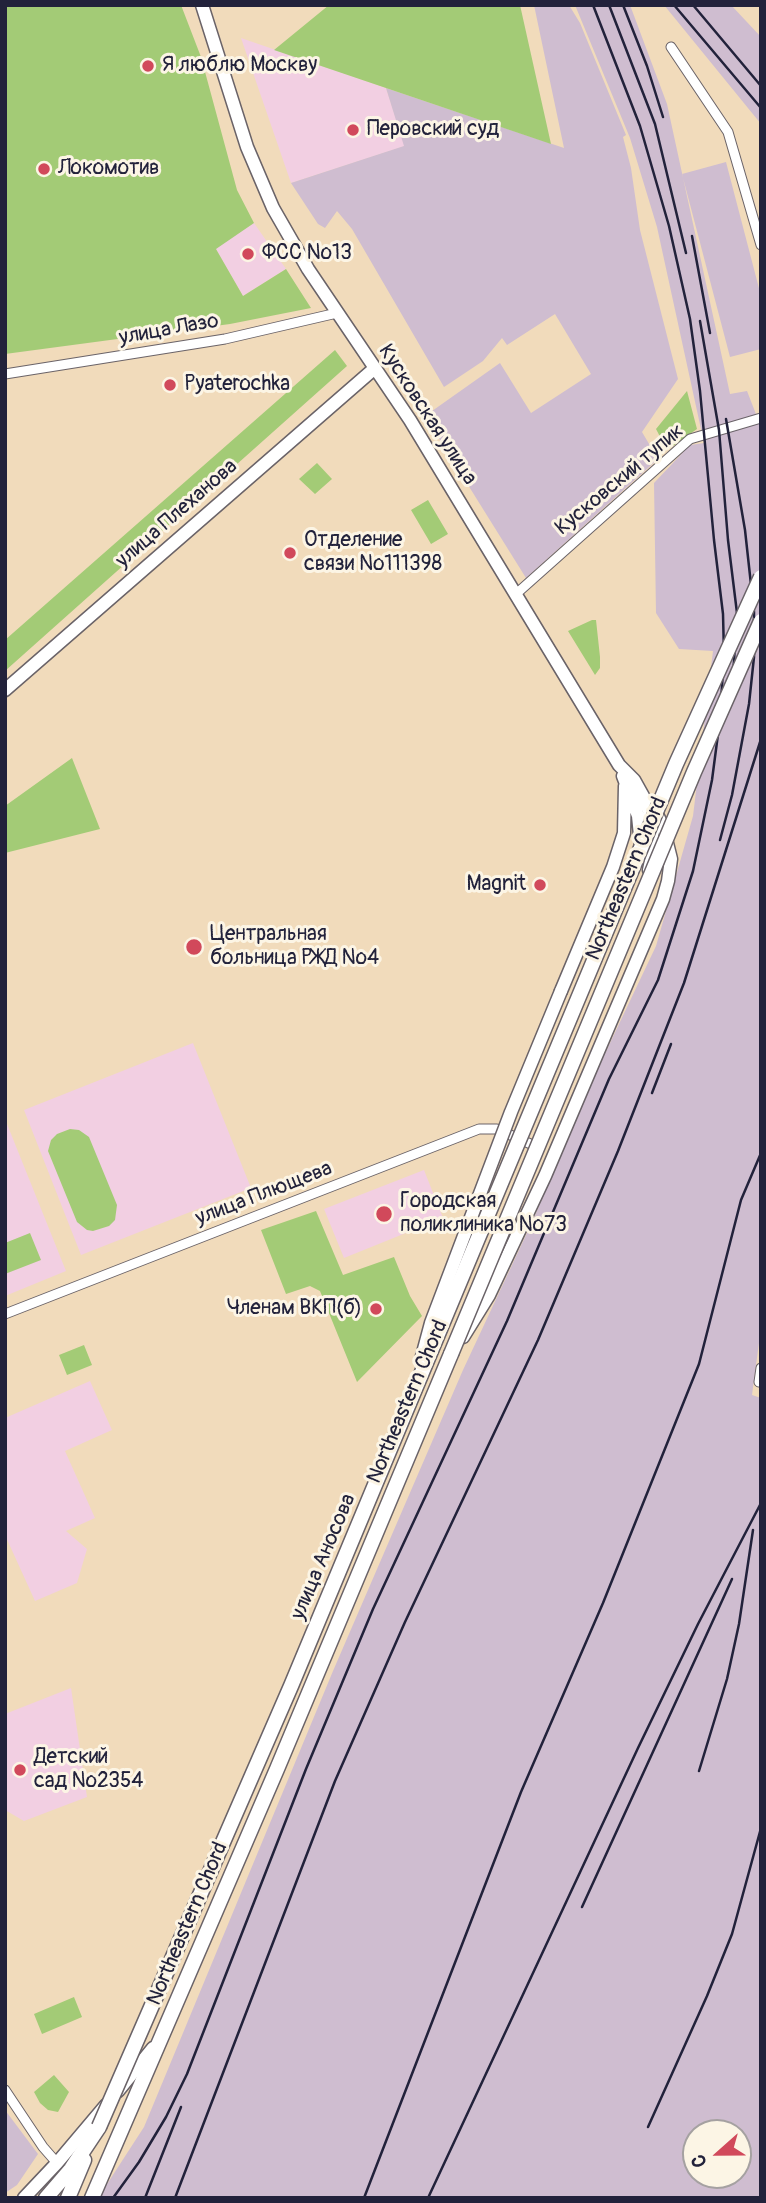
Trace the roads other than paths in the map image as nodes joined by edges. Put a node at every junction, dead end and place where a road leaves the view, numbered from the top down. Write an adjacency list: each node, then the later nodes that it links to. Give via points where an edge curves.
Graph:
1 (202, 5): 4 (street, Кусковская улица, via 261,180 290,239)
2 (671, 47): 3 (street, via 728,132)
3 (761, 244)
4 (338, 313): 5 (street, Кусковская улица); 6 (street, улица Лазо, via 225,339)
5 (375, 368): 9 (street, Кусковская улица); 11 (street, улица Плеханова)
6 (5, 374)
7 (761, 418): 9 (street, Кусковский тупик, via 690,439)
8 (761, 577): 22 (main road, Northeastern Chord, bridge, via 676,764)
9 (516, 594): 12 (street, Кусковская улица)
10 (761, 621): 19 (main road, Northeastern Chord, bridge)
11 (5, 691)
12 (619, 765): 13 (street, улица Аносова); 14 (street, Кусковская улица)
13 (624, 778): 16 (street, улица Аносова, via 638,816 639,863); 22 (street, bridge, via 624,833 613,867 511,1112 436,1311)
14 (644, 797): 15 (street, Кусковская улица); 19 (street, bridge, via 657,813 671,859 663,899 545,1176 489,1295)
15 (652, 829): 17 (street, улица Аносова, via 650,867)
16 (522, 1140): 17 (street, улица Плющева); 18 (street, улица Плющева, via 497,1129 479,1129); 23 (street, улица Аносова)
17 (535, 1146): 23 (street, улица Аносова, via 160,2035)
18 (5, 1314)
19 (451, 1354): 30 (main road, Northeastern Chord)
20 (761, 1368): 21 (street)
21 (759, 1382)
22 (412, 1395): 25 (main road, Northeastern Chord, bridge, via 226,1839)
23 (120, 2089): 26 (street, улица Аносова)
24 (5, 2090): 26 (street)
25 (99, 2127): 28 (main road); 29 (main road)
26 (57, 2163): 27 (street, улица Аносова)
27 (24, 2198)
28 (47, 2198)
29 (68, 2198)
30 (92, 2198)

